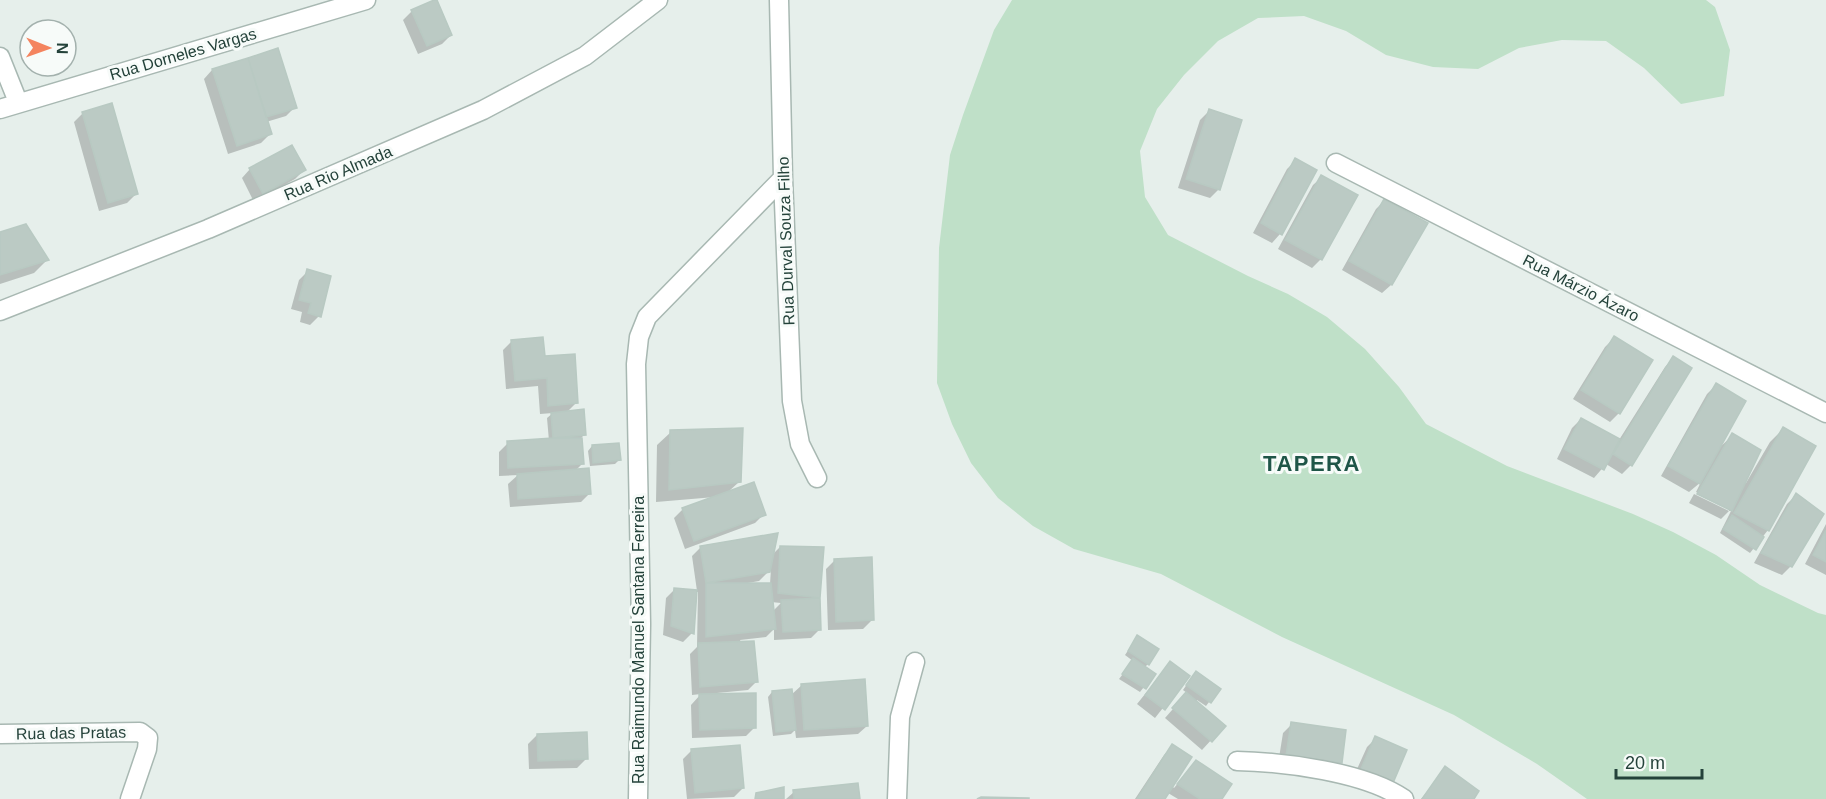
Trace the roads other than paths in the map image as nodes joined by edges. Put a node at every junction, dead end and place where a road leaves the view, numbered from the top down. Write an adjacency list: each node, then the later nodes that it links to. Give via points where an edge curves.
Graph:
1 (366, 0): 5 (street, Rua Dorneles Vargas)
2 (658, 0): 9 (street, Rua Rio Almada, via 585,56 483,110 208,229)
3 (779, 0): 8 (street, Rua Durval Souza Filho)
4 (0, 57): 5 (street)
5 (18, 102): 6 (street, Rua Dorneles Vargas)
6 (0, 109)
7 (1336, 163): 10 (street, Rua Márzio Ázaro)
8 (783, 178): 11 (street, Rua Durval Souza Filho, via 792,401 800,444); 16 (street, Rua Raimundo Manuel Santana Ferreira, via 647,317 639,337)
9 (0, 311)
10 (1826, 413)
11 (817, 478)
12 (915, 662): 17 (street, via 900,717)
13 (0, 734): 15 (street, Rua das Pratas, via 140,732 148,738 147,749)
14 (1237, 761): 18 (street, via 1284,764 1368,781)
15 (130, 799)
16 (638, 799)
17 (897, 799)
18 (1404, 799)

